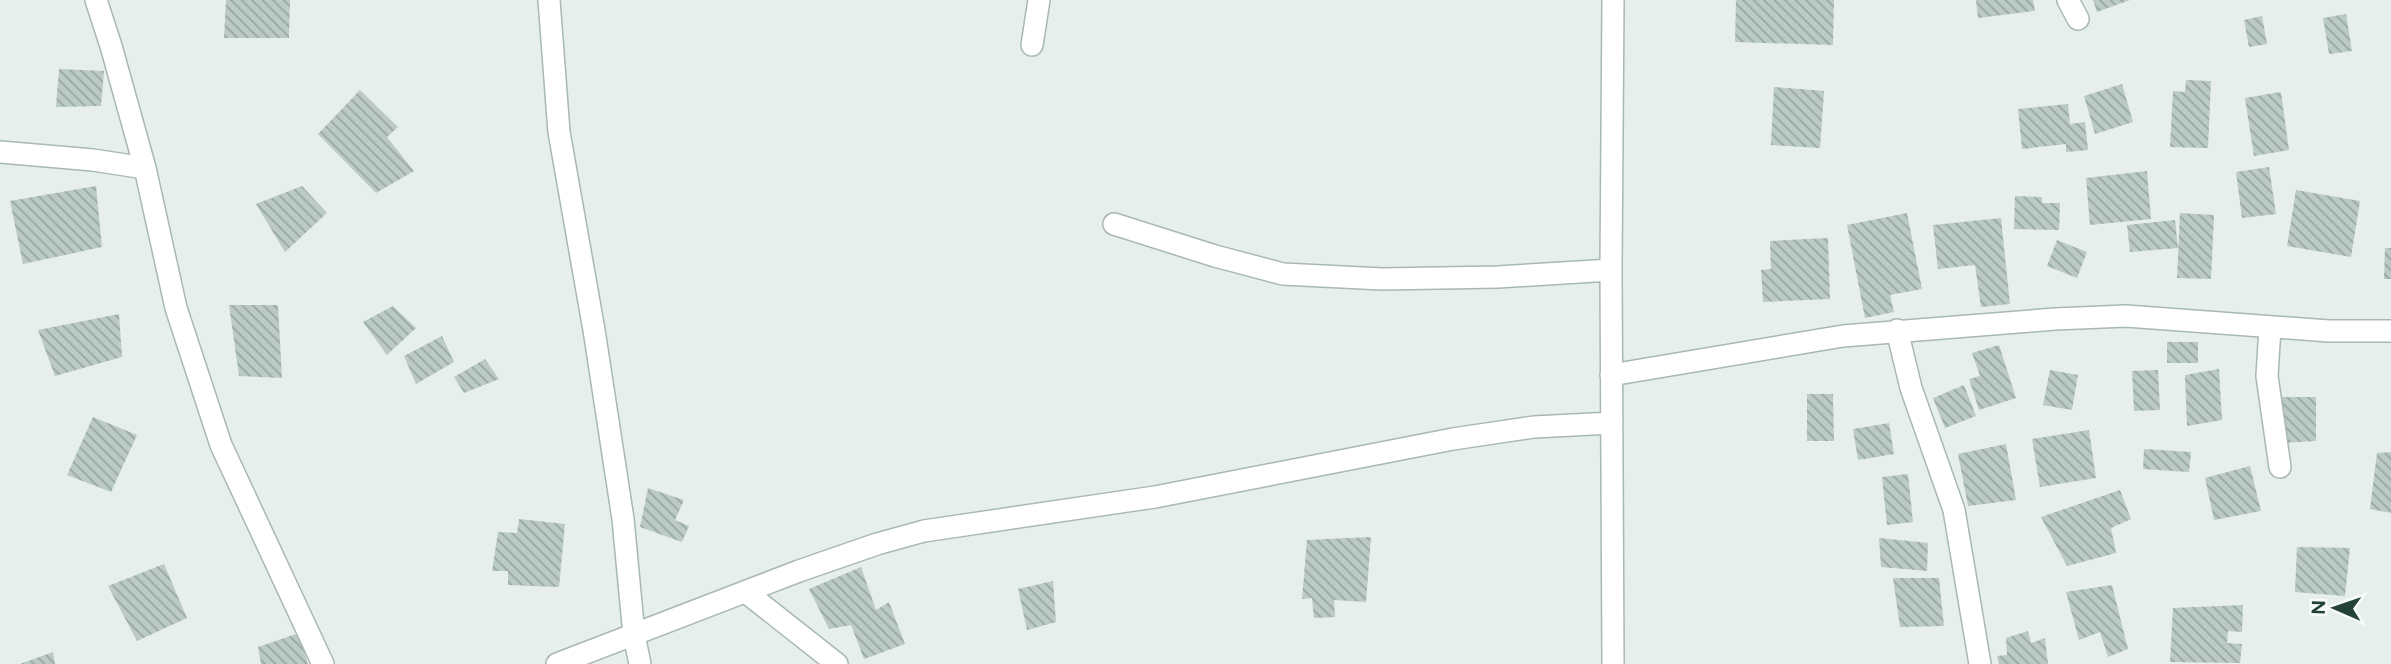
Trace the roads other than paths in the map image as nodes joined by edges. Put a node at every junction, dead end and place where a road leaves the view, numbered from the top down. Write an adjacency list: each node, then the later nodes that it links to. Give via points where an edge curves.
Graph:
1 (96, 0): 9 (street)
2 (549, 0): 19 (street, via 559,132 623,519)
3 (1039, 0): 7 (street)
4 (1613, 0): 11 (street)
5 (2068, 0): 6 (street)
6 (2078, 19)
7 (1032, 45)
8 (0, 152): 9 (street)
9 (145, 168): 20 (street, via 176,308 221,445)
10 (1114, 224): 11 (street, via 1283,274 1382,279)
11 (1611, 270): 15 (street)
12 (2270, 327): 13 (street, via 2126,316); 14 (street); 17 (street, via 2267,376)
13 (1897, 330): 15 (street); 25 (street, via 1911,388 1954,510)
14 (2391, 331)
15 (1611, 375): 16 (street)
16 (1612, 423): 18 (street, via 1453,439 1155,497 923,531); 24 (street)
17 (2280, 467)
18 (747, 593): 19 (street); 23 (street)
19 (634, 635): 21 (street); 22 (street)
20 (323, 664)
21 (557, 664)
22 (640, 664)
23 (836, 664)
24 (1613, 664)
25 (1980, 664)

